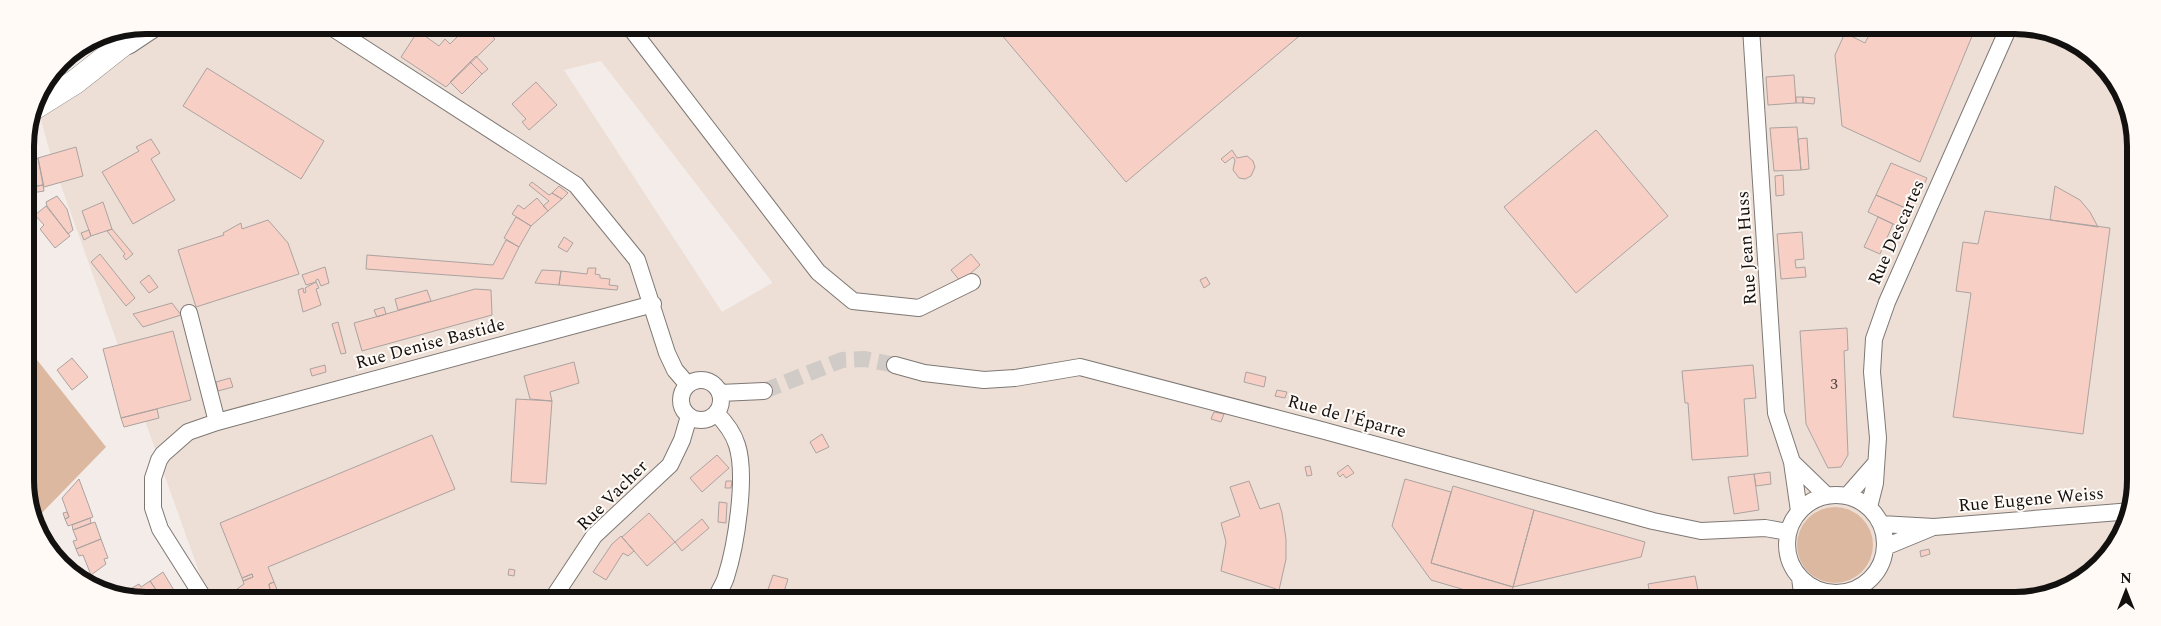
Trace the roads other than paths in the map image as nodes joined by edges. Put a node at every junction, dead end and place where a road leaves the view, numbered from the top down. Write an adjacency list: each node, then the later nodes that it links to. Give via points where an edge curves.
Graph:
1 (342, 34): 8 (street, via 576,185 637,260)
2 (635, 34): 7 (street, via 818,272 853,301 919,308)
3 (1751, 34): 17 (street, Rue Jean Huss, via 1776,413)
4 (2006, 34): 18 (street, Rue Descartes, via 1887,302 1874,339 1872,372 1878,438)
5 (132, 35): 6 (main road, via 75,82)
6 (42, 103)
7 (972, 282)
8 (653, 304): 11 (street, via 667,353 675,370); 16 (street, Rue Denise Bastide)
9 (189, 313): 16 (street)
10 (895, 365): 26 (street, Rue de l'Éparre, via 924,374 984,380 1080,367 1653,520 1701,531 1765,528)
11 (688, 384): 13 (street, via 706,380); 15 (street, via 681,401)
12 (764, 391): 13 (street)
13 (720, 393): 14 (street)
14 (716, 414): 15 (street, via 700,420); 31 (street, via 726,423 737,445 741,477 736,536 726,578)
15 (689, 416): 30 (street, Rue Vacher, via 670,465 594,536)
16 (217, 422): 29 (street, Rue Denise Bastide, via 188,432 163,454 153,478 153,508 160,530)
17 (1792, 462): 19 (street, Rue Jean Huss); 22 (street, Rue Jean Huss)
18 (1876, 463): 20 (street); 21 (street, Rue Descartes)
19 (1826, 495): 20 (street); 22 (street)
20 (1846, 496): 21 (street)
21 (1869, 507): 24 (street)
22 (1799, 510): 26 (street)
23 (2122, 511): 25 (street, Rue Eugene Weiss)
24 (1881, 524): 25 (street, Rue Eugene Weiss); 27 (street)
25 (1934, 527): 27 (street, Rue Eugene Weiss)
26 (1788, 532): 28 (street, via 1786,548)
27 (1885, 547): 34 (street, via 1882,563 1873,576 1862,586)
28 (1800, 578): 32 (street); 33 (street)
29 (200, 592)
30 (557, 592)
31 (719, 592)
32 (1803, 592)
33 (1821, 592)
34 (1847, 592)

